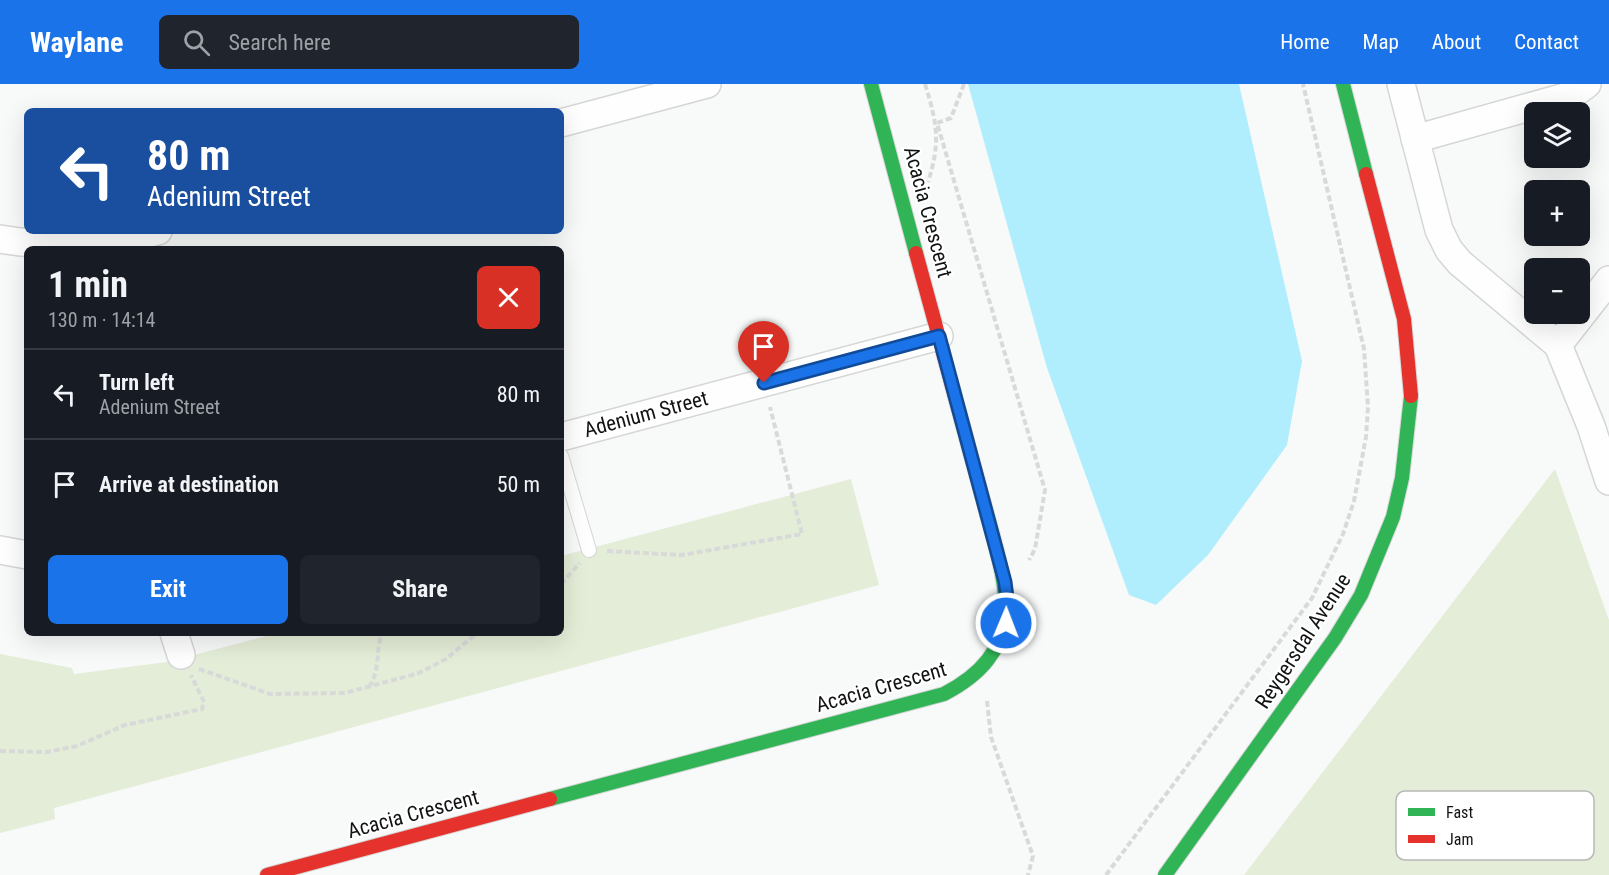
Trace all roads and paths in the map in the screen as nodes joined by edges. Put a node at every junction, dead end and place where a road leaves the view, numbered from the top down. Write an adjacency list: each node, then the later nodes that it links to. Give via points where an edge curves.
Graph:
1 (707, 84): 9 (street)
2 (872, 84): 12 (street, Acacia Crescent)
3 (925, 84): 10 (path)
4 (964, 84): 10 (path, via 951,118)
5 (1303, 84): 38 (path, via 1364,349 1368,407 1354,501 1329,567 1312,598)
6 (1343, 84): 39 (street, Reygersdal Avenue, via 1404,319 1411,389 1410,429 1393,517 1379,557 1341,630)
7 (1401, 84): 11 (street)
8 (1587, 84): 11 (street, via 1572,95)
9 (564, 122)
10 (937, 123): 12 (path, via 935,160 920,207); 29 (path, via 1045,490 1035,549 1018,580)
11 (1415, 139): 19 (street, via 1439,230 1449,250 1467,270)
12 (906, 213): 18 (street, Acacia Crescent)
13 (146, 234): 16 (street)
14 (0, 238): 15 (street)
15 (96, 246)
16 (96, 246)
17 (1609, 280): 19 (street)
18 (939, 336): 20 (street, Adenium Street); 29 (street, Acacia Crescent)
19 (1558, 345): 21 (street)
20 (764, 383): 22 (street, Adenium Street); 26 (path, via 802,534 682,555)
21 (1600, 427): 24 (street)
22 (564, 436)
23 (564, 466): 26 (lane)
24 (1609, 481)
25 (0, 550): 27 (street)
26 (589, 550): 28 (path)
27 (24, 554)
28 (564, 580)
29 (1005, 582): 36 (street, Acacia Crescent, via 1006,623 993,656 969,681 944,694)
30 (381, 636): 33 (path, via 376,676)
31 (473, 636): 33 (path, via 419,673)
32 (181, 653): 33 (path, via 192,667 270,694 345,693); 35 (path, via 204,702 202,709 125,725 67,748 47,752)
33 (369, 687)
34 (993, 691): 37 (path, via 987,700 991,737 1033,856)
35 (0, 751)
36 (267, 875)
37 (1028, 875)
38 (1106, 875)
39 (1165, 875)

